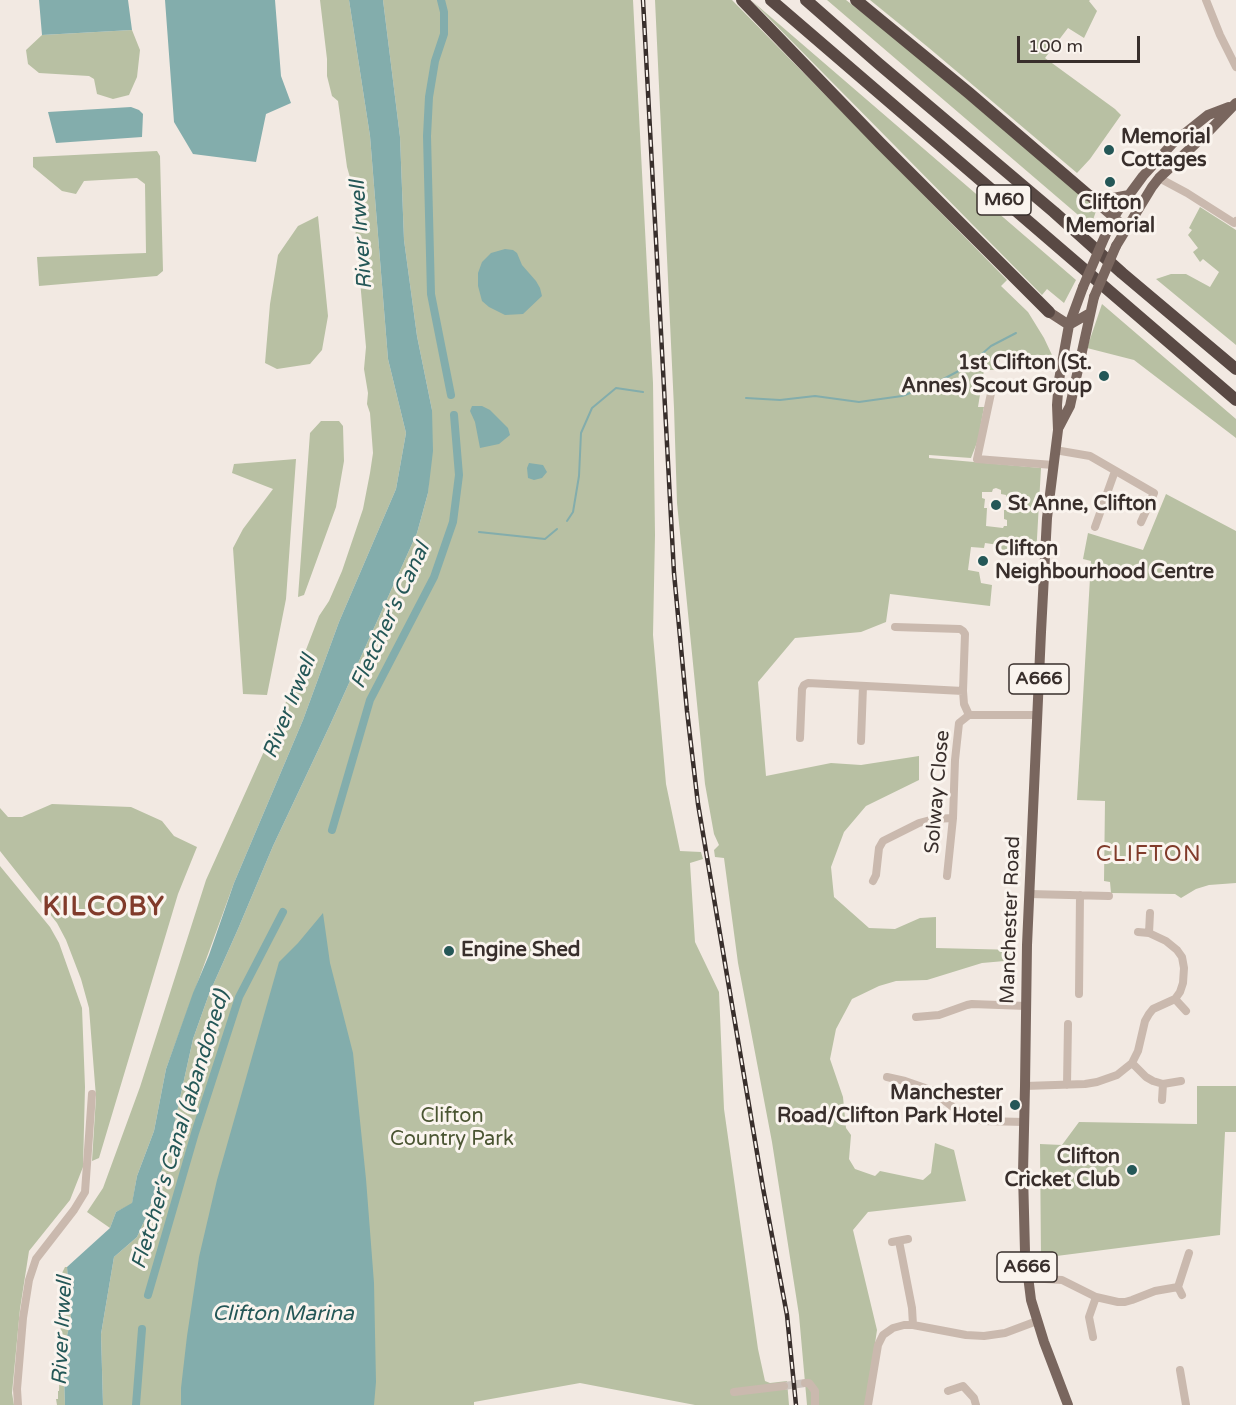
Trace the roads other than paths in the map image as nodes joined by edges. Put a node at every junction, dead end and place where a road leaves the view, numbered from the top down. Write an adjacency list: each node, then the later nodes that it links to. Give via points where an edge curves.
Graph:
1 (742, 0): 14 (highway, M60)
2 (771, 0): 19 (highway, M60)
3 (806, 0): 17 (highway, M60)
4 (856, 0): 9 (highway)
5 (1206, 0): 6 (street)
6 (1236, 68)
7 (1234, 104): 8 (main road, A666); 10 (main road, A666, via 1208,115 1173,143)
8 (1159, 178): 12 (street); 13 (main road, A666)
9 (1088, 195): 10 (main road, via 1108,199); 11 (main road)
10 (1129, 195): 11 (main road, A666)
11 (1114, 218): 13 (main road, via 1121,229); 16 (main road, Manchester Road / A666, bridge)
12 (1236, 221)
13 (1119, 241): 15 (main road, Manchester Road / A666, bridge)
14 (1049, 312): 16 (main road)
15 (1090, 313): 16 (main road); 20 (main road, Manchester Road / A666, via 1070,406)
16 (1069, 325): 20 (main road, Manchester Road / A666, via 1059,380)
17 (1236, 369)
18 (993, 384): 22 (street, via 977,459)
19 (1236, 400)
20 (1058, 430): 21 (main road, Manchester Road / A666)
21 (1055, 450): 22 (main road, Manchester Road / A666); 23 (street, via 1090,456)
22 (1053, 465): 30 (main road, Manchester Road / A666)
23 (1115, 471): 24 (street, via 1154,493); 25 (street)
24 (1141, 522)
25 (1095, 526)
26 (895, 627): 28 (street, via 963,631)
27 (863, 686): 28 (street); 31 (street, via 804,685); 32 (street)
28 (963, 691): 29 (street)
29 (969, 715): 30 (street); 33 (street, Solway Close, via 959,723)
30 (1037, 715): 36 (main road, Manchester Road / A666)
31 (800, 738)
32 (861, 741)
33 (953, 818): 34 (street, Solway Close); 35 (street, via 919,823 883,842)
34 (947, 876)
35 (873, 881)
36 (1029, 894): 37 (street); 44 (main road, Manchester Road / A666)
37 (1080, 895): 38 (street); 42 (street)
38 (1109, 896)
39 (1150, 913): 41 (street)
40 (1138, 932): 41 (street)
41 (1149, 933): 43 (street, via 1166,940 1182,957 1183,983)
42 (1079, 994)
43 (1174, 999): 45 (street); 48 (street, via 1149,1014)
44 (1026, 1006): 46 (street, via 972,1004 939,1015); 53 (main road, Manchester Road / A666)
45 (1186, 1011)
46 (916, 1017)
47 (1068, 1024): 51 (street, via 1072,1038)
48 (1132, 1064): 51 (street, via 1107,1079); 52 (street, via 1146,1077)
49 (887, 1077): 56 (street, via 931,1090 958,1111 983,1121)
50 (1181, 1082): 52 (street)
51 (1067, 1084): 53 (street)
52 (1163, 1084): 55 (street)
53 (1025, 1086): 56 (main road, Manchester Road / A666)
54 (92, 1095): 69 (street, via 85,1192 36,1259 29,1280 22,1318)
55 (1162, 1100)
56 (1023, 1122): 59 (main road, Manchester Road / A666)
57 (900, 1241): 62 (street)
58 (1189, 1252): 60 (street, via 1180,1291 1155,1291 1125,1302)
59 (1028, 1278): 60 (street, via 1062,1280); 61 (main road, Manchester Road / A666)
60 (1096, 1297): 63 (street, via 1089,1317)
61 (1036, 1321): 62 (street, via 984,1336); 73 (main road, Manchester Road / A666)
62 (913, 1325): 71 (street, via 893,1328 879,1341)
63 (1093, 1337)
64 (1180, 1370): 74 (street)
65 (805, 1383): 70 (street, via 815,1391)
66 (784, 1386): 68 (street)
67 (948, 1391): 72 (street, via 963,1386)
68 (734, 1392)
69 (18, 1405)
70 (815, 1405)
71 (868, 1405)
72 (976, 1405)
73 (1068, 1405)
74 (1186, 1405)

